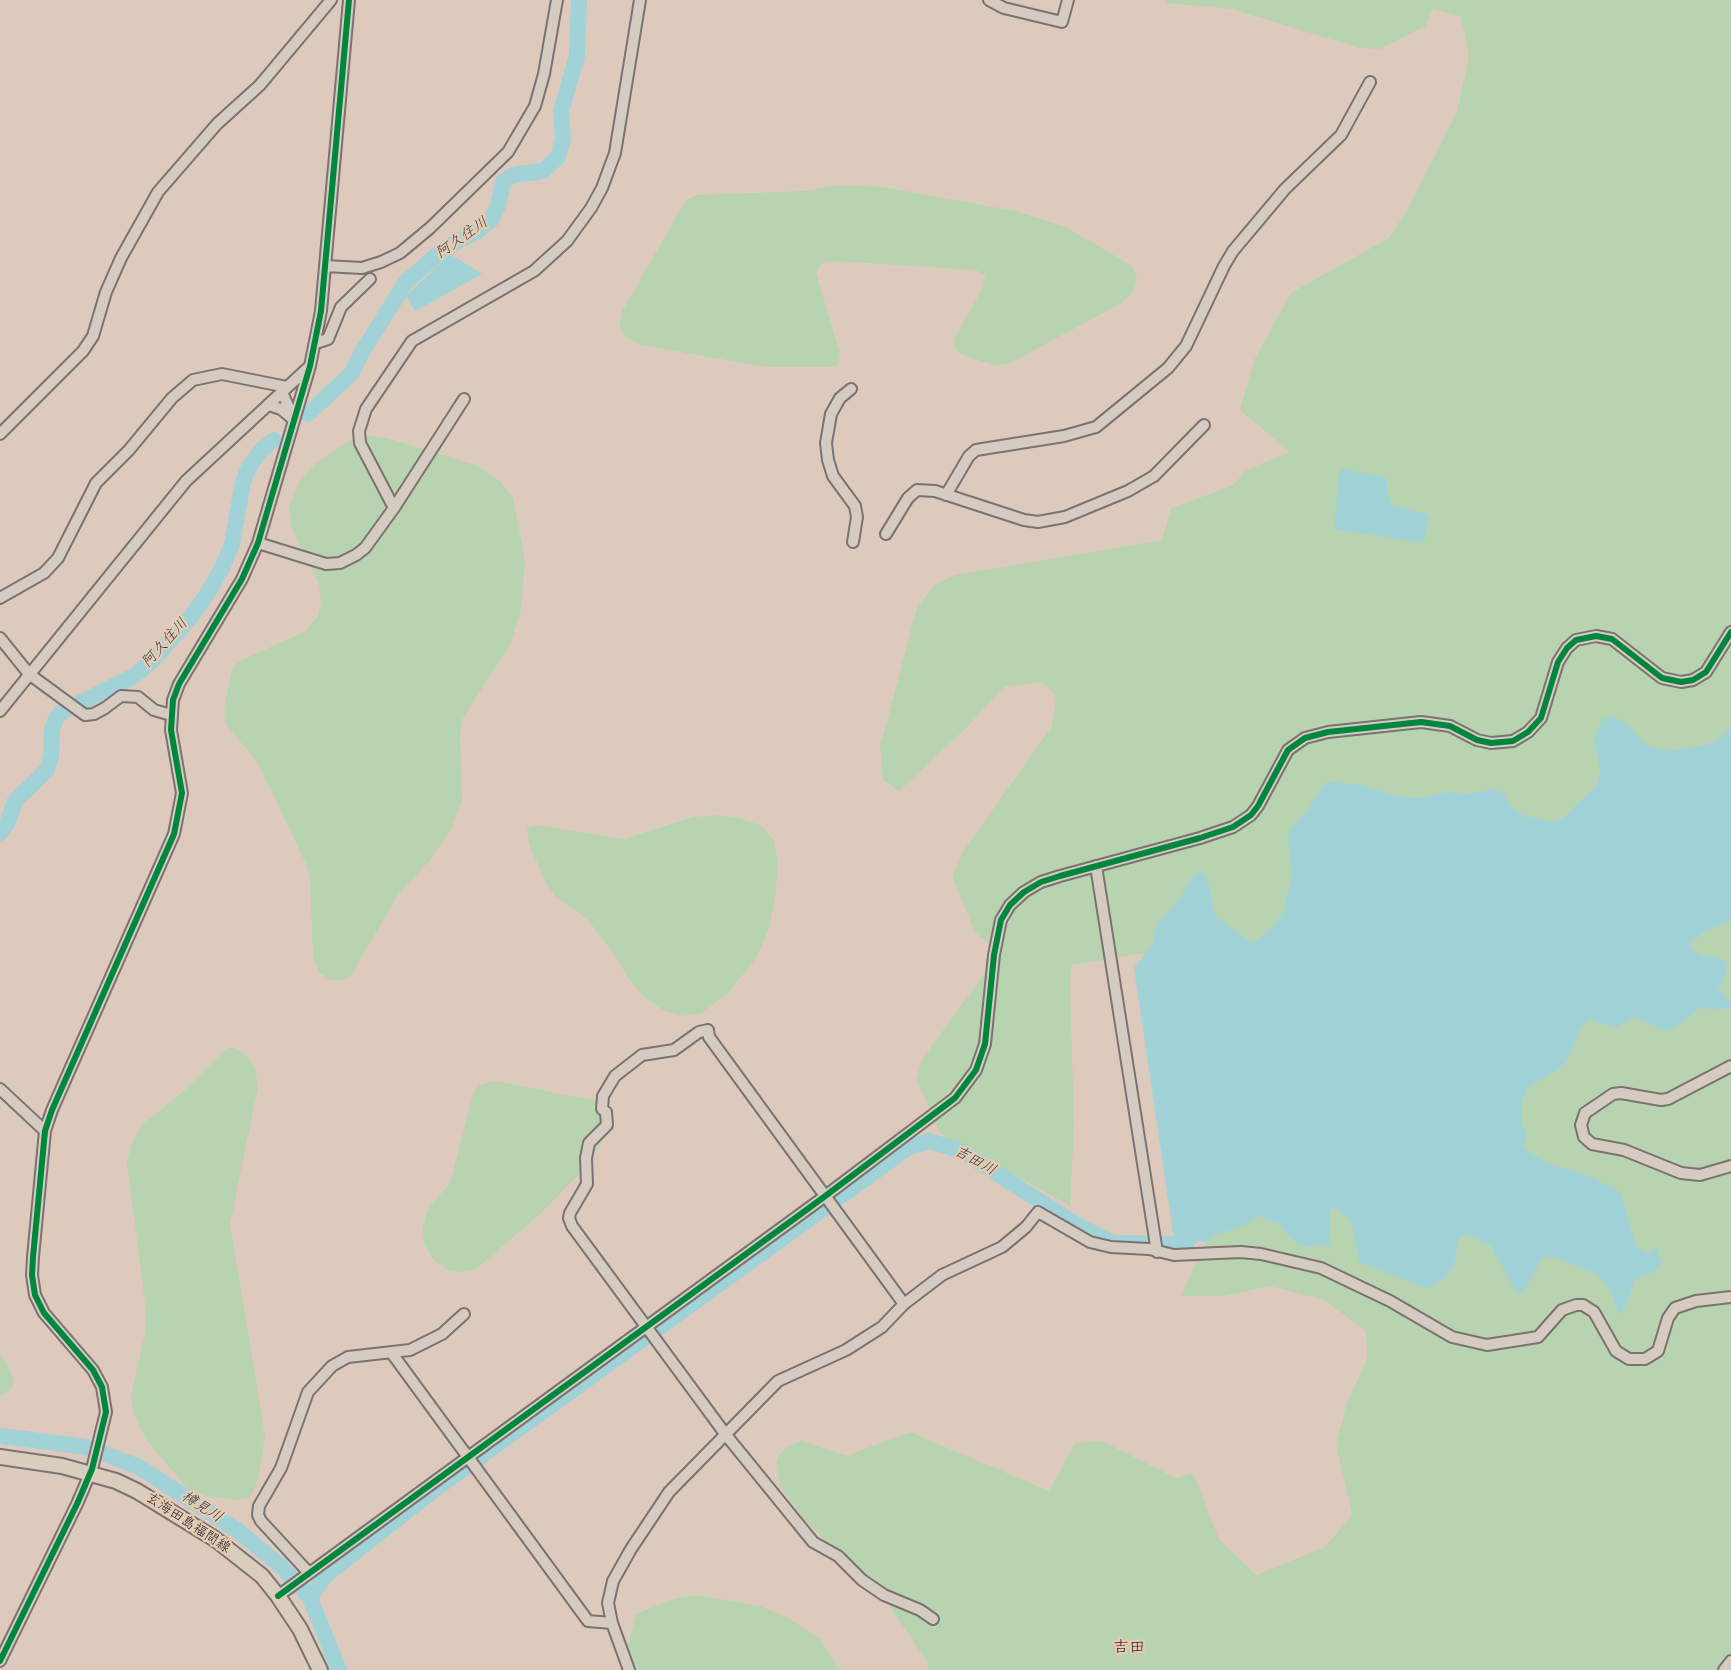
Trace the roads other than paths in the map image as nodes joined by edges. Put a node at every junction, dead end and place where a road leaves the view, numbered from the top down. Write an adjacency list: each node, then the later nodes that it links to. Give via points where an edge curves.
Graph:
1 (331, 0): 18 (street, via 260,85 218,124 158,192 106,292 93,336)
2 (350, 0): 8 (street)
3 (557, 0): 8 (street, via 535,106 508,152 400,253 362,268)
4 (640, 0): 20 (street, via 615,153 591,208 567,241 534,271 412,341 366,409 359,431 360,443)
5 (989, 0): 6 (street, via 1004,8 1062,22)
6 (1068, 0)
7 (1370, 82): 19 (street, via 1341,135 1285,189 1233,251 1186,346 1168,368 1096,426 1064,436 976,450)
8 (325, 266): 10 (street)
9 (370, 279): 10 (street, via 341,307 328,339)
10 (316, 343): 11 (street)
11 (310, 366): 12 (street); 16 (street)
12 (284, 389): 15 (street); 16 (street); 24 (street, via 222,374 193,380 172,398 129,450 96,483 58,558 44,573)
13 (851, 390): 22 (street, via 840,398 831,414 826,443 834,476 855,506 857,517)
14 (464, 399): 20 (street)
15 (269, 406): 16 (street, via 281,409); 27 (street, via 186,481)
16 (294, 420): 23 (street)
17 (1204, 425): 19 (street, via 1154,476 1128,491 1066,517 1038,522 1024,520)
18 (0, 434)
19 (946, 495): 21 (street, via 916,490)
20 (394, 508): 23 (street, via 365,548 340,563 326,564)
21 (886, 534)
22 (853, 542)
23 (258, 543): 29 (street, via 242,579 179,684)
24 (0, 598)
25 (1731, 632): 30 (street, via 1706,672 1693,680 1681,682 1662,678 1612,639 1596,636 1576,640 1566,648 1558,662 1541,718 1528,732 1513,740 1491,743 1477,740 1450,726 1421,722 1328,732 1306,738 1288,750 1258,806 1242,822 1222,832)
26 (0, 638): 27 (street)
27 (30, 674): 28 (street); 29 (street, via 85,715 94,714 121,696 138,697 154,710)
28 (0, 711)
29 (171, 715): 33 (street, via 182,793 178,820 52,1110)
30 (1096, 866): 35 (street, via 1041,882 1010,905 998,932 985,1044 976,1070 955,1098); 36 (street)
31 (1731, 1066): 34 (street, via 1668,1099 1613,1094 1585,1113 1581,1125 1584,1137 1592,1144 1624,1150 1680,1172 1700,1175)
32 (0, 1089): 33 (street)
33 (46, 1131): 45 (street, via 33,1285 44,1313 93,1370 102,1386 106,1412)
34 (1731, 1166)
35 (824, 1197): 38 (street); 40 (street); 40 (street, via 709,1038 708,1030 698,1032 674,1050 642,1055 615,1076 604,1096 602,1108 606,1112 607,1125 589,1143 587,1184 568,1218)
36 (1156, 1252): 37 (street, via 1174,1255 1247,1252 1278,1256 1321,1268 1390,1301 1452,1337 1486,1345 1538,1337 1562,1310 1571,1305 1583,1306 1594,1312 1616,1351 1637,1360 1658,1351 1668,1318 1675,1308 1696,1301); 38 (street, via 1090,1242 1038,1212 1002,1247 942,1275)
37 (1731, 1297)
38 (904, 1304): 42 (street, via 882,1327 846,1350 778,1381)
39 (464, 1314): 41 (street, via 430,1341 410,1350)
40 (646, 1326): 42 (street); 44 (street)
41 (391, 1352): 44 (street); 46 (street, via 348,1357 332,1366 308,1392 282,1468 259,1506 261,1521)
42 (726, 1436): 48 (street, via 814,1542 838,1556 884,1596 920,1610); 49 (street, via 669,1492 622,1562 608,1603)
43 (0, 1457): 45 (main road, 玄海田島福間線)
44 (467, 1457): 46 (street); 49 (street, via 588,1622)
45 (91, 1471): 47 (main road, 玄海田島福間線, via 137,1491 215,1539); 51 (street)
46 (307, 1575): 47 (street)
47 (281, 1594): 52 (main road, 玄海田島福間線)
48 (933, 1619)
49 (612, 1623): 53 (street)
50 (1731, 1661): 54 (street)
51 (0, 1662)
52 (320, 1670)
53 (629, 1670)
54 (1724, 1670)

